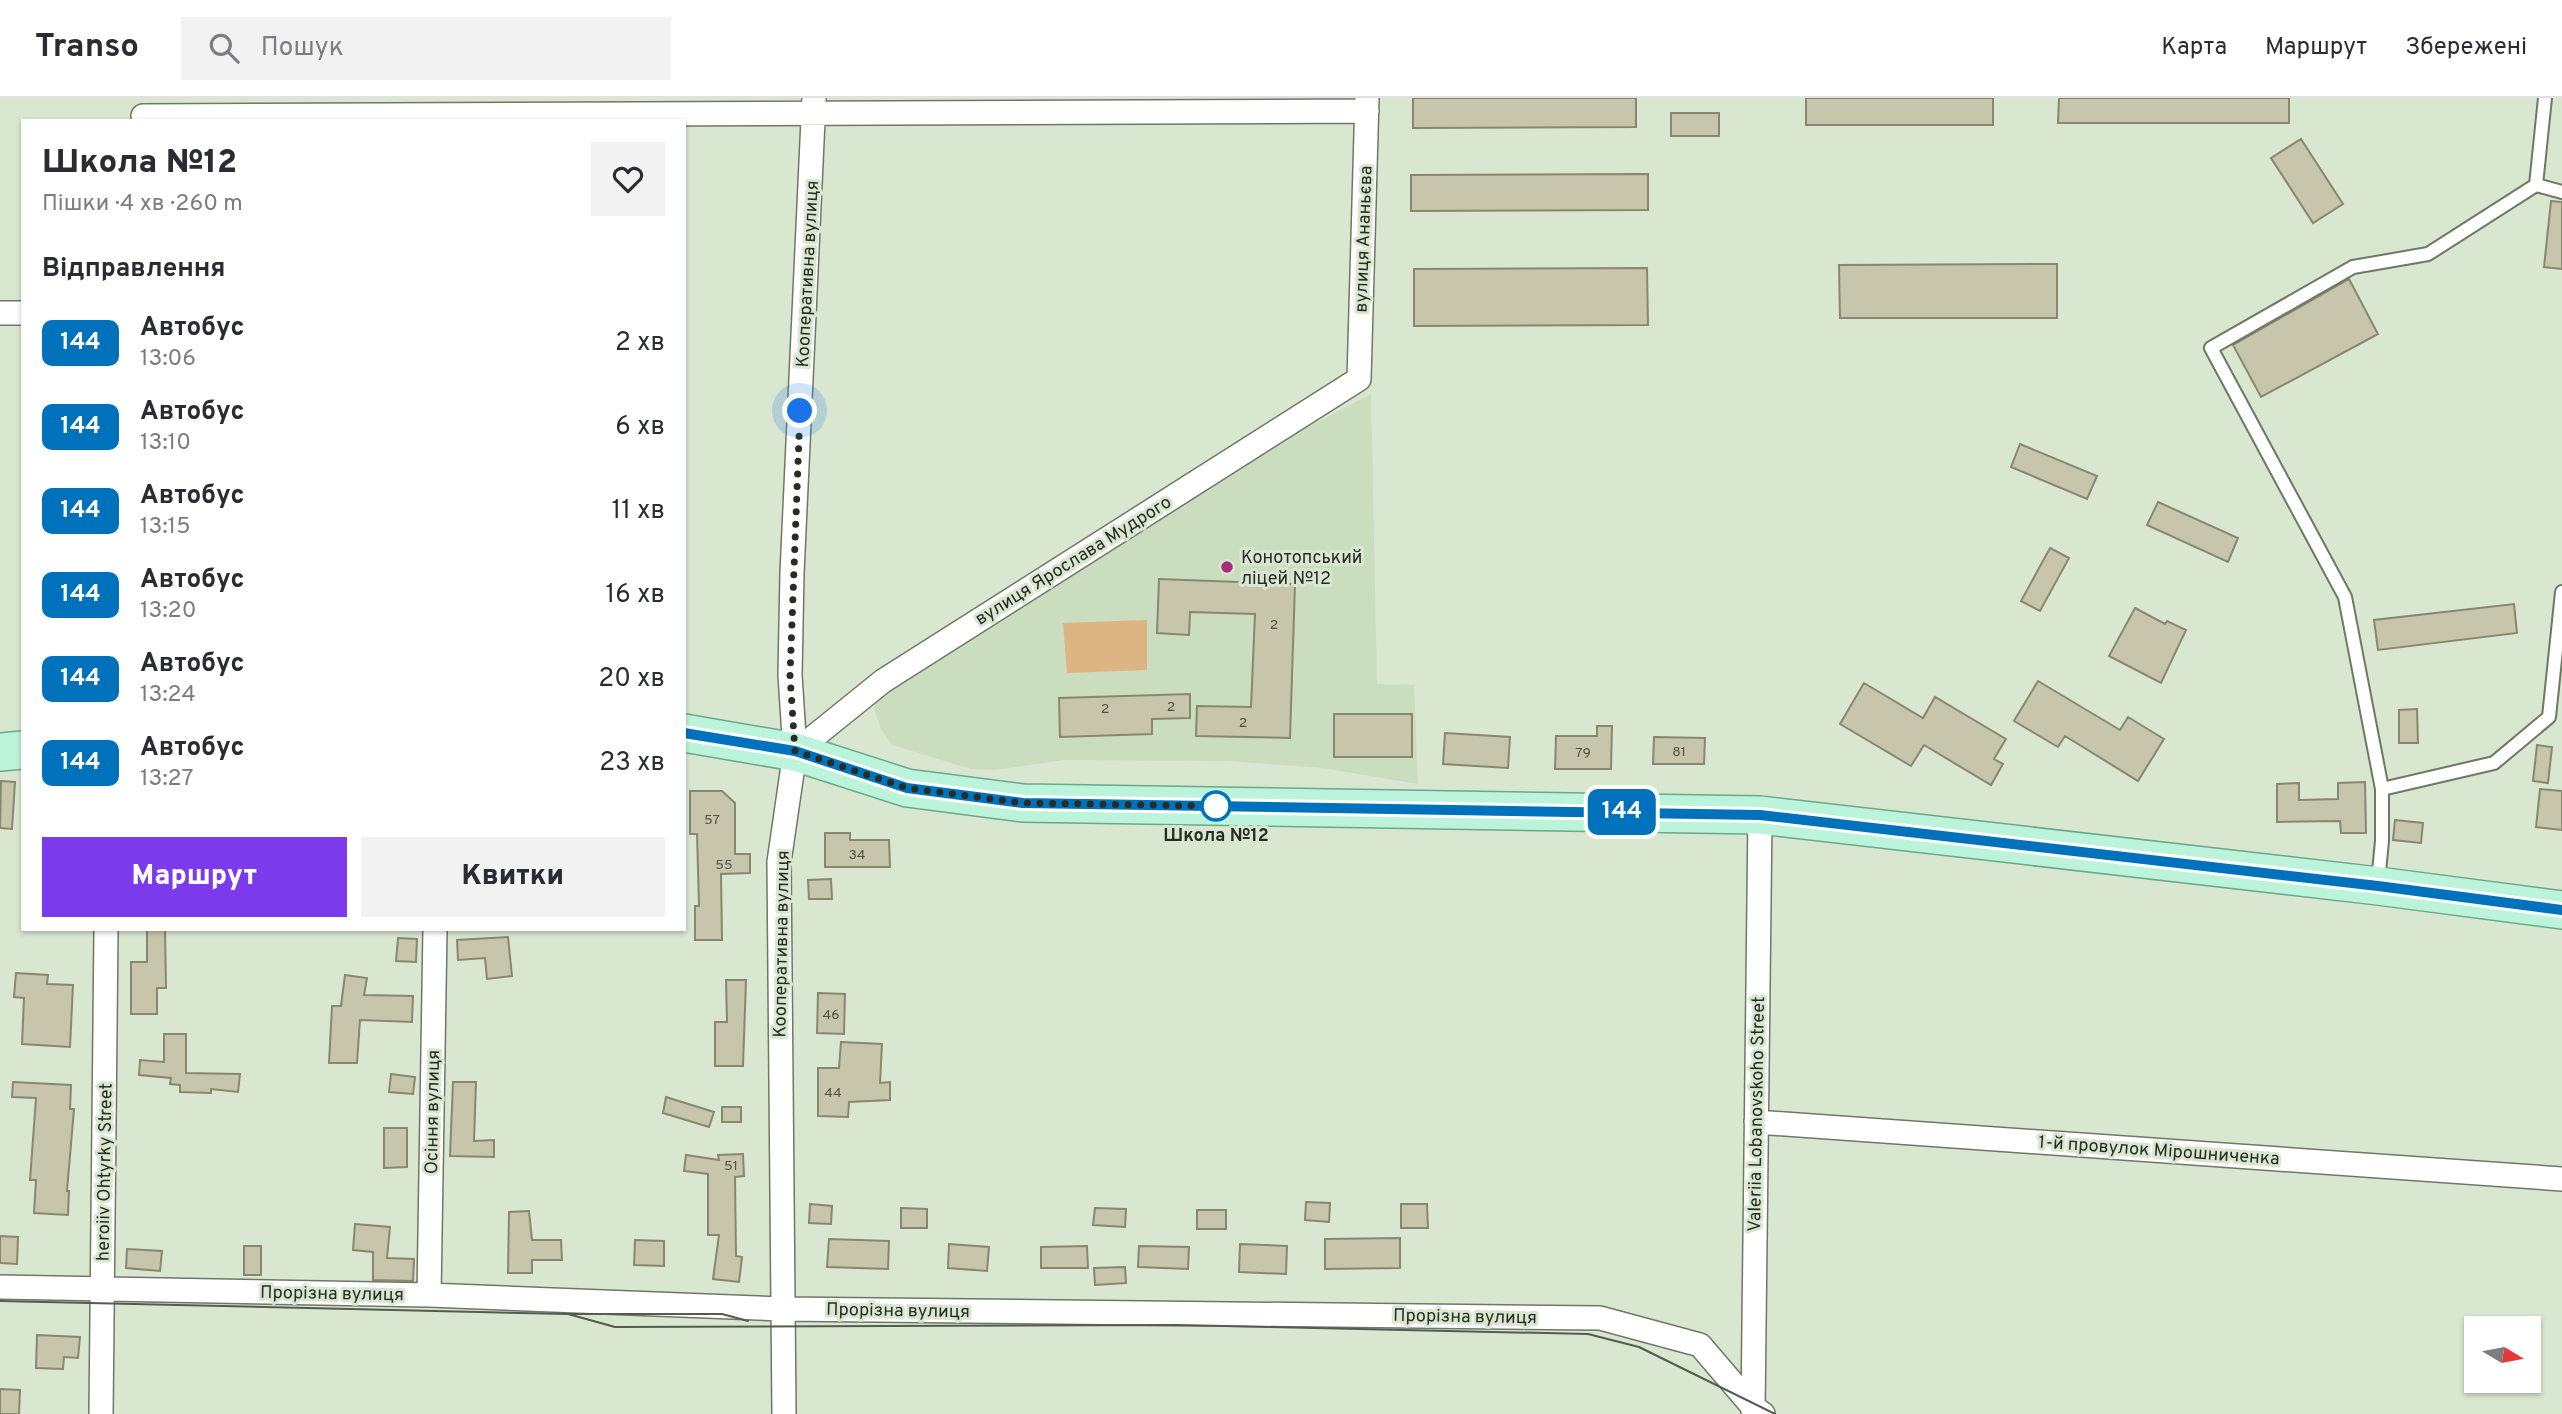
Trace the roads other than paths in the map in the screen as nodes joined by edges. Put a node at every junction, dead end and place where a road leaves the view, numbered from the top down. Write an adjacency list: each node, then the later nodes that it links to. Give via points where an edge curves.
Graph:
1 (2545, 98): 6 (lane)
2 (1367, 104): 3 (street); 10 (street, вулиця Ананьєва)
3 (814, 106): 5 (street); 14 (street, Кооперативна вулиця, via 792,573 790,675)
4 (143, 111): 5 (street)
5 (462, 118)
6 (2536, 186): 7 (lane); 16 (lane, via 2428,254 2353,267 2211,348 2345,597)
7 (2562, 192)
8 (0, 313): 9 (street)
9 (21, 313)
10 (1359, 379): 14 (street, вулиця Ярослава Мудрого, via 883,681)
11 (2562, 592): 16 (lane, via 2549,717 2494,764)
12 (686, 733): 14 (main road)
13 (21, 750): 15 (main road)
14 (795, 751): 17 (main road, via 907,788 1023,803); 27 (street, Кооперативна вулиця, via 779,862)
15 (0, 752)
16 (2382, 789): 18 (lane)
17 (1760, 815): 18 (main road); 22 (street, Valeriia Lobanovskoho Street)
18 (2378, 886): 19 (main road)
19 (2562, 910)
20 (106, 931): 25 (street, heroiiv Ohtyrky Street)
21 (435, 931): 26 (street, Осіння вулиця)
22 (1756, 1122): 23 (street, 1-й провулок Мірошниченка); 28 (street, Valeriia Lobanovskoho Street)
23 (2562, 1179)
24 (0, 1287): 25 (street, Прорізна вулиця)
25 (103, 1288): 26 (street, Прорізна вулиця); 29 (street, heroiiv Ohtyrky Street)
26 (429, 1295): 27 (street, Прорізна вулиця)
27 (782, 1309): 28 (street, Прорізна вулиця, via 1600,1318 1700,1345); 30 (street, Кооперативна вулиця)
28 (1756, 1412)
29 (101, 1414)
30 (785, 1414)

